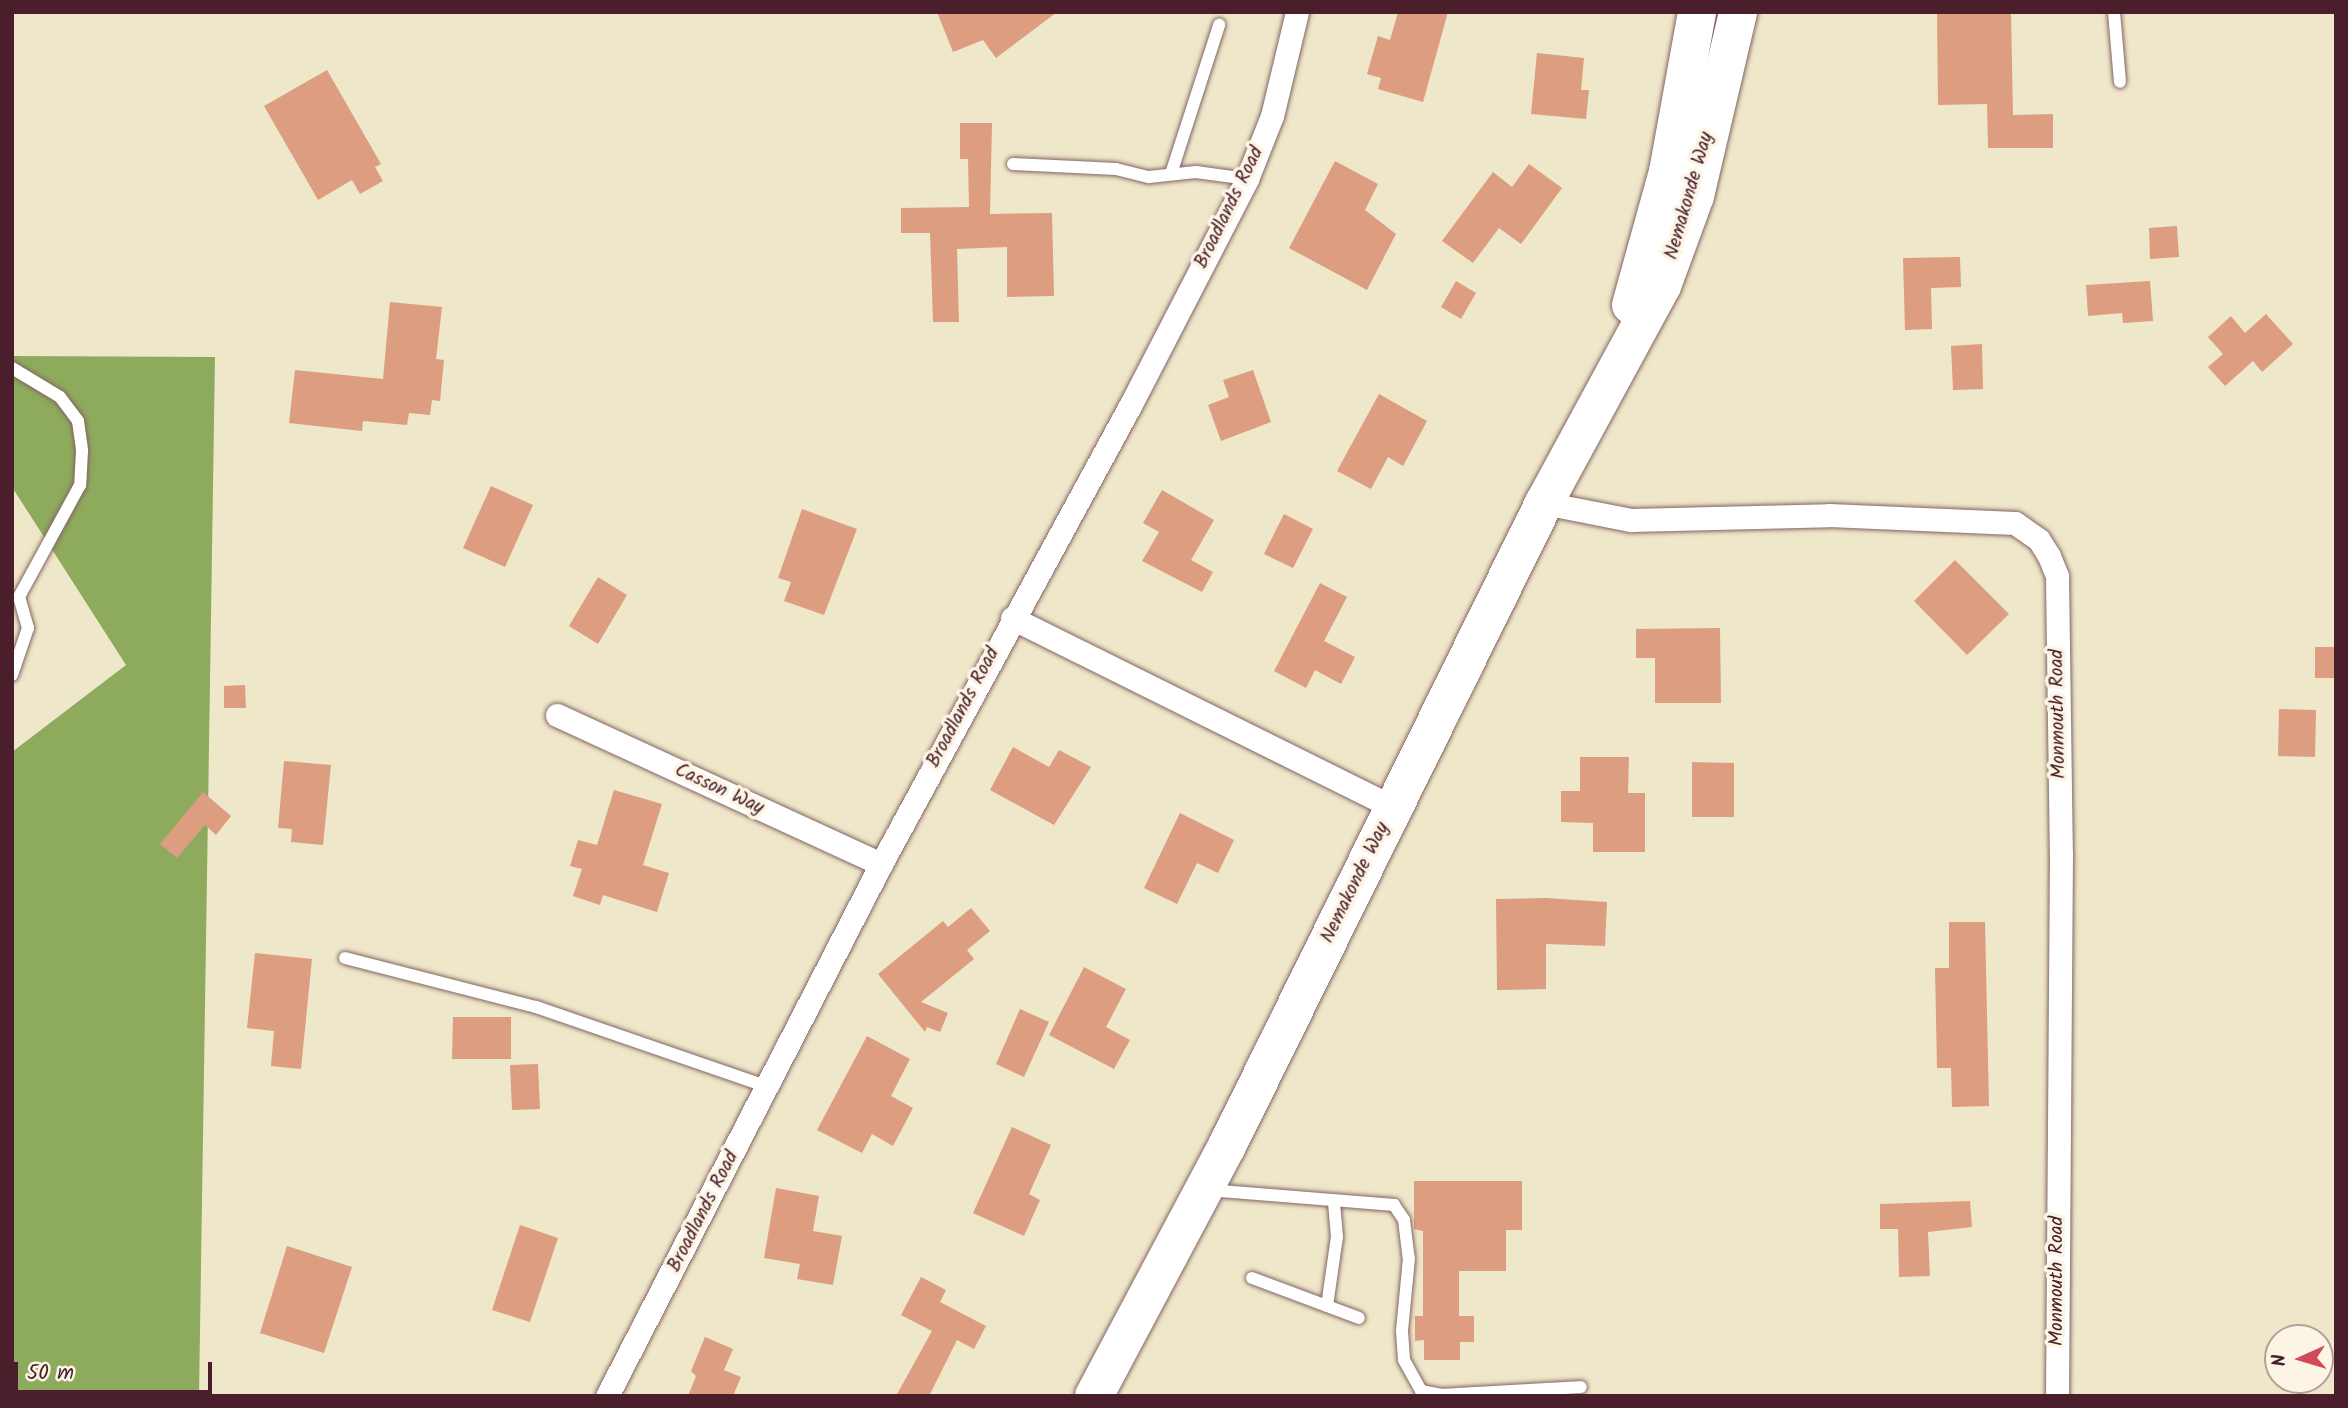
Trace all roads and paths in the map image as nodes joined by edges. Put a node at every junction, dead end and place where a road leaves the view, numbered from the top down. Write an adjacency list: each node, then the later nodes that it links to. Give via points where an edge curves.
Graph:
1 (1297, 12): 9 (street, Broadlands Road, via 1272,116)
2 (1697, 12): 11 (highway, Nemakonde Way, via 1668,172)
3 (1738, 12): 11 (highway, Nemakonde Way, via 1679,244 1657,296)
4 (2114, 12): 6 (lane)
5 (1219, 25): 8 (lane)
6 (2120, 82)
7 (1013, 164): 8 (lane, via 1115,169 1149,177)
8 (1171, 174): 9 (lane, via 1196,172)
9 (1247, 179): 14 (street, Broadlands Road, via 1131,404)
10 (12, 368): 13 (lane, via 60,397 78,421 82,451 80,485)
11 (1616, 369): 12 (highway, Nemakonde Way)
12 (1544, 503): 17 (highway, Nemakonde Way); 29 (street, Monmouth Road, via 1631,520 1829,515 2015,523 2039,540 2049,556 2057,576 2061,853)
13 (16, 596): 15 (lane, via 28,628)
14 (1012, 618): 17 (street); 18 (street, Broadlands Road)
15 (12, 675)
16 (557, 715): 18 (street, Casson Way)
17 (1393, 807): 21 (highway, Nemakonde Way)
18 (881, 864): 20 (street, Broadlands Road)
19 (345, 958): 20 (lane, via 536,1007)
20 (768, 1087): 27 (street, Broadlands Road)
21 (1204, 1190): 22 (lane); 28 (highway, Nemakonde Way)
22 (1334, 1201): 24 (lane, via 1337,1237); 26 (lane, via 1394,1205 1404,1220 1409,1258 1404,1360 1421,1391 1442,1395)
23 (1252, 1278): 24 (lane)
24 (1327, 1306): 25 (lane)
25 (1359, 1318)
26 (1581, 1387)
27 (607, 1396)
28 (1094, 1396)
29 (2057, 1396)

